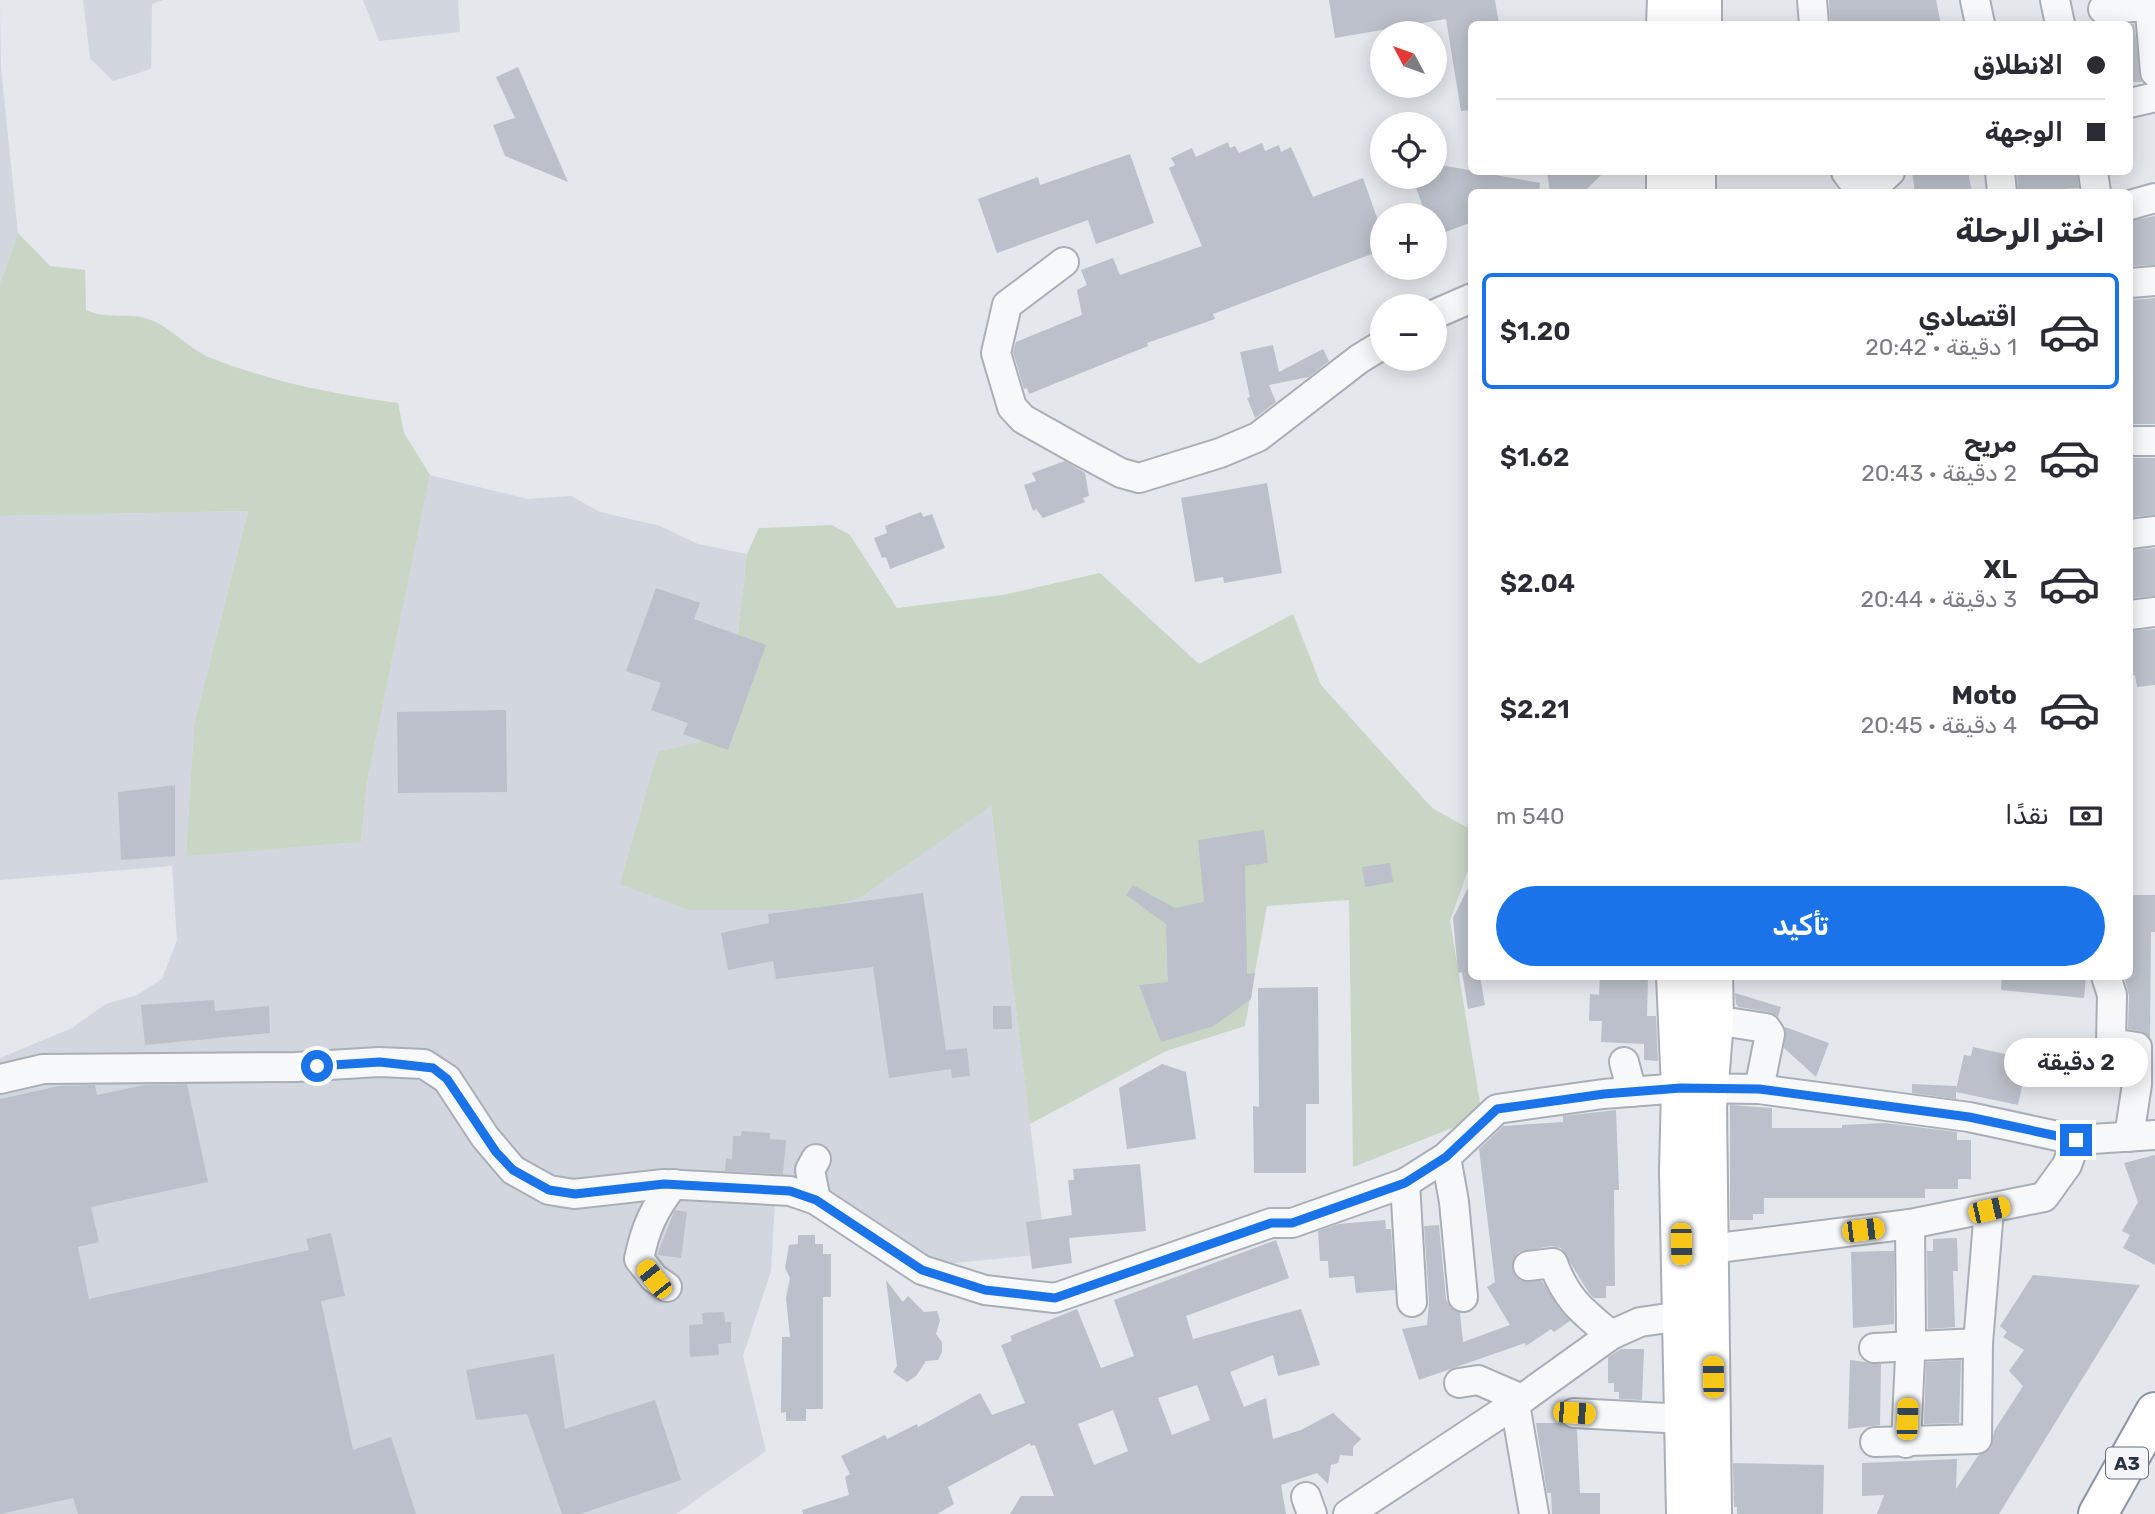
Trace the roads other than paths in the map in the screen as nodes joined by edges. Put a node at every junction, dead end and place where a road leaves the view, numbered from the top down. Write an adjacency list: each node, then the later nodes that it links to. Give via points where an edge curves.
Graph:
1 (1667, 0): 8 (main road)
2 (1702, 0): 9 (main road)
3 (1812, 0): 10 (street)
4 (1975, 0): 11 (street)
5 (2055, 0): 12 (street)
6 (2149, 3): 7 (street); 13 (street)
7 (2103, 9)
8 (1667, 21)
9 (1702, 21)
10 (1814, 21)
11 (1979, 21)
12 (2059, 21)
13 (2155, 72)
14 (2155, 97): 15 (street)
15 (2133, 102)
16 (1887, 175): 17 (street)
17 (1871, 189)
18 (2155, 198): 19 (street)
19 (2133, 204)
20 (1064, 262): 25 (street, via 1007,305 996,353 1012,407 1023,419 1121,473 1139,478 1258,437)
21 (2155, 281): 22 (street)
22 (2133, 283)
23 (1468, 300): 24 (street)
24 (1447, 309)
25 (1370, 352)
26 (2133, 441): 27 (street)
27 (2155, 441)
28 (2155, 531): 29 (street)
29 (2133, 534)
30 (2155, 612): 31 (street)
31 (2133, 615)
32 (1677, 980): 38 (main road)
33 (1713, 980): 35 (main road)
34 (2107, 980): 41 (street, via 2112,995 2111,1043 2137,1047)
35 (1714, 1020): 38 (main road); 39 (street, via 1766,1028 1770,1034)
36 (1623, 1062): 40 (street)
37 (0, 1079): 46 (street, via 43,1069 424,1064 447,1079 496,1152 532,1183 575,1194)
38 (1694, 1088): 39 (street); 40 (street); 50 (main road); 55 (main road, via 1679,1171)
39 (1759, 1089): 42 (street, via 1969,1117)
40 (1632, 1092): 43 (street, via 1497,1109)
41 (2142, 1136): 42 (street)
42 (2076, 1140): 48 (street, via 2067,1165 2044,1198)
43 (1453, 1150): 45 (street); 53 (street)
44 (816, 1159): 47 (street, via 810,1170)
45 (1405, 1183): 47 (street, via 1292,1223 1271,1223 1055,1298 985,1290 922,1270); 54 (street)
46 (674, 1184): 47 (street, via 790,1191); 52 (street, via 645,1230 639,1259 654,1279)
47 (816, 1200)
48 (1989, 1210): 49 (street); 57 (street)
49 (1910, 1224): 50 (street); 58 (street)
50 (1710, 1249): 70 (main road)
51 (1528, 1266): 56 (street, via 1553,1263 1575,1306)
52 (667, 1287)
53 (1470, 1287)
54 (1412, 1302)
55 (1682, 1316): 56 (street, via 1640,1322); 64 (main road)
56 (1611, 1335): 61 (street)
57 (1978, 1343): 58 (street); 66 (street, via 1977,1439)
58 (1910, 1344): 59 (street); 66 (street)
59 (1874, 1348)
60 (1459, 1383): 61 (street, via 1478,1380)
61 (1518, 1402): 67 (street); 68 (street)
62 (2155, 1412): 71 (main road, A3)
63 (1574, 1413): 64 (street)
64 (1684, 1419): 69 (main road)
65 (1875, 1442): 66 (street)
66 (1906, 1443)
67 (1348, 1514)
68 (1534, 1514)
69 (1686, 1514)
70 (1712, 1514)
71 (2098, 1514)

